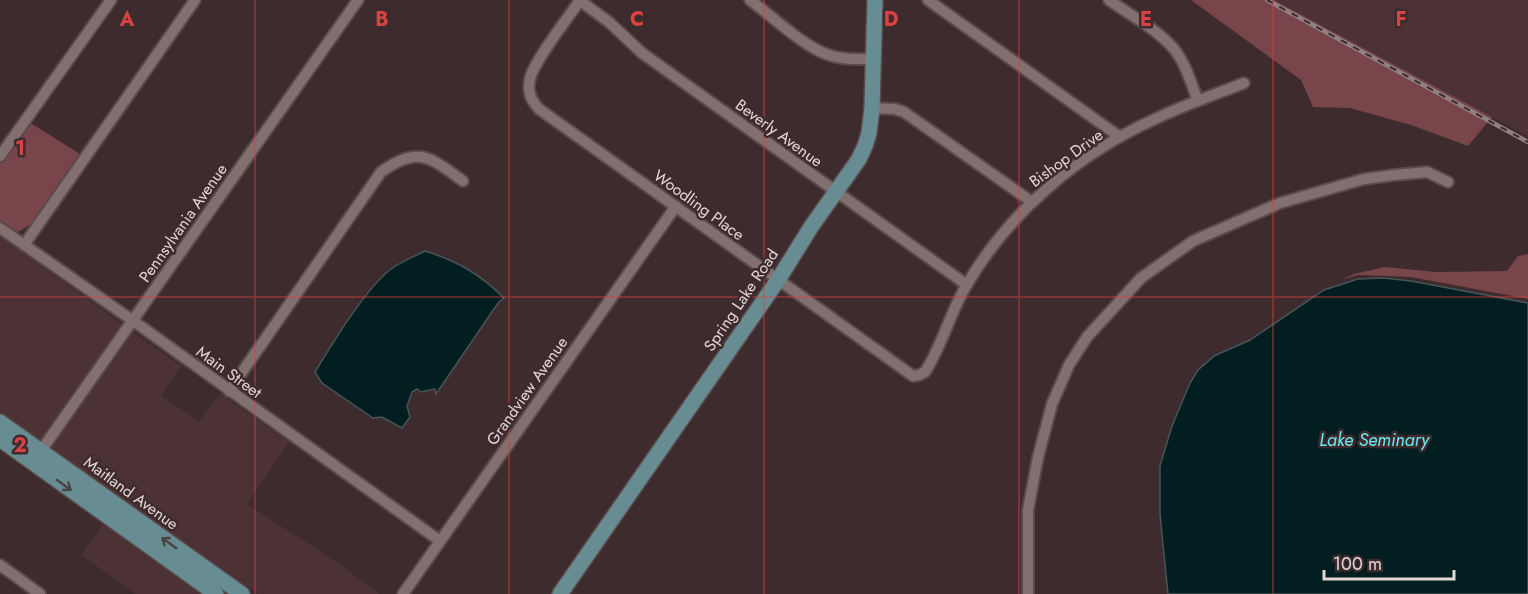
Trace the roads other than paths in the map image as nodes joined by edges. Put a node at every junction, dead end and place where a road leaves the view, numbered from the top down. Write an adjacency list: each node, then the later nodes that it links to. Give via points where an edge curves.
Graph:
1 (111, 0): 14 (street)
2 (195, 0): 21 (street)
3 (358, 0): 24 (street, Pennsylvania Avenue)
4 (580, 0): 17 (street, Beverly Avenue, via 642,53); 19 (street, Woodling Place, via 533,69 531,100)
5 (750, 0): 9 (street, via 814,48 839,58)
6 (875, 0): 9 (street, Spring Lake Road)
7 (928, 0): 13 (street)
8 (1109, 0): 11 (street, via 1174,49)
9 (873, 59): 12 (street, Spring Lake Road)
10 (1244, 83): 11 (street, Bishop Drive)
11 (1198, 101): 13 (street, Bishop Drive)
12 (872, 108): 17 (street, Spring Lake Road, via 865,146); 18 (street, via 895,109 912,116)
13 (1120, 137): 18 (street, Bishop Drive, via 1068,171)
14 (0, 156)
15 (463, 181): 26 (street, via 433,160 420,156 407,157 381,172)
16 (1448, 182): 37 (street, via 1427,172 1394,175 1364,179 1280,202 1193,241 1141,278 1088,337 1069,365 1052,404 1028,510)
17 (835, 192): 22 (street, Spring Lake Road); 23 (street, Beverly Avenue)
18 (1032, 202): 23 (street, Bishop Drive, via 989,252)
19 (676, 206): 22 (street, Woodling Place); 29 (street, Grandview Avenue)
20 (0, 228): 21 (street, Main Street)
21 (24, 245): 24 (street, Main Street)
22 (778, 280): 25 (street, Woodling Place, via 906,372); 36 (street, Spring Lake Road)
23 (967, 285): 25 (street, Bishop Drive, via 929,366)
24 (132, 320): 26 (street, Main Street); 28 (street, Pennsylvania Avenue)
25 (919, 375)
26 (230, 391): 29 (street, Main Street)
27 (3, 435): 28 (street, Maitland Avenue)
28 (37, 457): 31 (street, Maitland Avenue)
29 (440, 541): 35 (street, Grandview Avenue)
30 (0, 565): 32 (street)
31 (212, 588): 34 (street, Maitland Avenue)
32 (24, 590): 33 (street)
33 (40, 594)
34 (242, 594)
35 (403, 594)
36 (560, 594)
37 (1028, 594)

